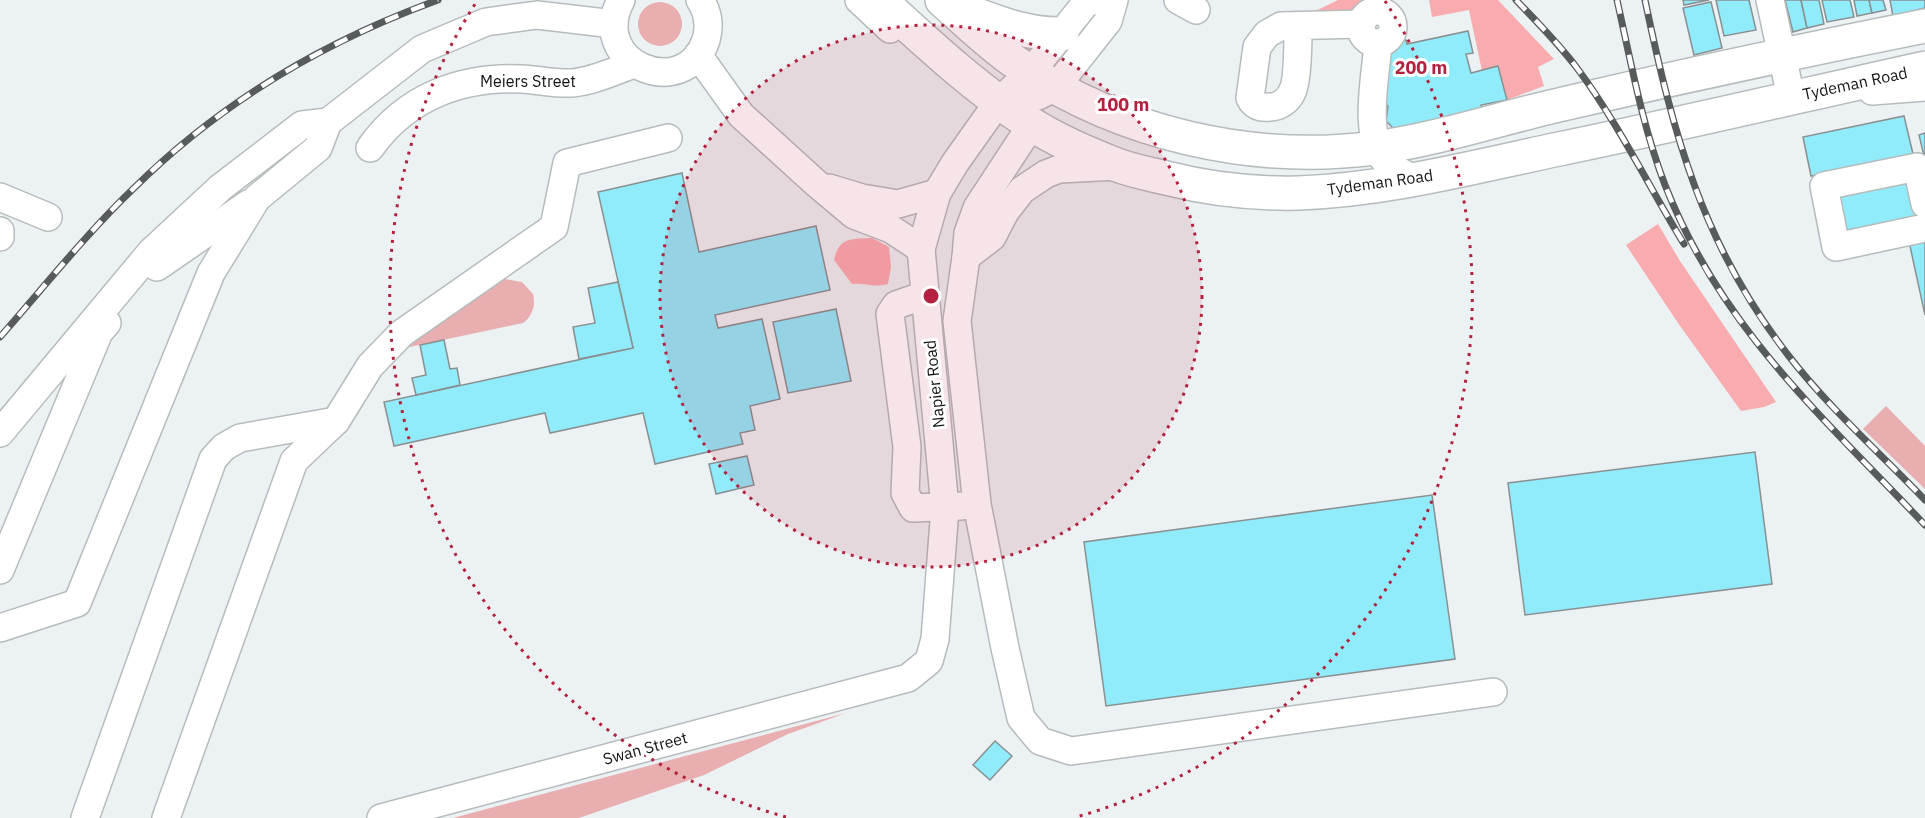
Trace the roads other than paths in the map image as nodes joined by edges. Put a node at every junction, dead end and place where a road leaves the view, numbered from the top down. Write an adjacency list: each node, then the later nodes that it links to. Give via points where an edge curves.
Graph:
1 (700, 0): 9 (street)
2 (859, 0): 15 (street, via 905,41)
3 (880, 0): 15 (main road, Tydeman Road)
4 (1094, 0): 12 (street, via 1085,4)
5 (1114, 0): 18 (street, via 1108,21)
6 (1770, 0): 14 (street)
7 (944, 1): 12 (main road, via 1004,25 1042,35); 18 (main road, via 1001,52)
8 (617, 12): 16 (street, via 615,38 620,50); 22 (street, via 537,15 486,22 422,49)
9 (709, 13): 13 (street, via 706,38)
10 (1298, 26): 26 (street, via 1370,34)
11 (1925, 26): 14 (main road)
12 (1062, 34): 18 (street)
13 (698, 55): 16 (street, via 685,66 668,72 650,71); 30 (street, via 741,115)
14 (1782, 57): 20 (street); 26 (main road)
15 (948, 62): 21 (main road, Tydeman Road)
16 (634, 64): 27 (street, Meiers Street, via 572,83 491,78 461,83 432,94 410,109 381,132)
17 (1925, 68): 20 (main road, Tydeman Road)
18 (1044, 80): 21 (street, via 1038,96); 25 (main road, via 1090,104 1145,125)
19 (1925, 87): 20 (street)
20 (1791, 97): 29 (main road, Tydeman Road)
21 (999, 101): 23 (main road, Tydeman Road); 31 (street, Napier Road)
22 (328, 122): 33 (street, via 318,148); 43 (street, via 302,125 220,188 150,252)
23 (1032, 124): 25 (main road, via 1053,114 1166,150); 28 (main road, Tydeman Road); 40 (street, Napier Road, via 977,208 968,233)
24 (668, 138): 42 (street, via 567,163 554,227 402,333 370,366)
25 (1229, 147): 26 (main road, via 1318,153)
26 (1377, 147): 29 (street, via 1386,162)
27 (370, 148)
28 (1120, 166): 29 (main road, Tydeman Road, via 1190,184 1262,192 1310,192); 40 (street, via 1059,169 1046,174 1022,190 992,237)
29 (1414, 179)
30 (816, 184): 31 (street, via 898,204); 39 (street, via 854,215 891,229)
31 (937, 193): 39 (street, Napier Road)
32 (0, 197): 35 (street)
33 (257, 198): 46 (street, via 160,263 99,332); 47 (street, via 211,273 77,603)
34 (1925, 204): 36 (street, via 1917,167 1824,186 1836,247)
35 (48, 217)
36 (1925, 228)
37 (0, 231): 38 (street)
38 (0, 237)
39 (921, 249): 41 (street, Napier Road)
40 (966, 257): 44 (street, Napier Road, via 957,321)
41 (925, 295): 45 (street, Napier Road); 45 (street, via 896,305 890,314 906,447 905,493 913,508)
42 (336, 421): 50 (street, via 240,438 213,459); 51 (street, via 294,460)
43 (0, 433)
44 (977, 504): 45 (street); 49 (street, Napier Road, via 1022,718 1040,741 1071,751)
45 (945, 508): 48 (street, Napier Road, via 935,639 929,661)
46 (0, 570)
47 (0, 628)
48 (908, 678): 52 (street, Swan Street)
49 (1493, 692)
50 (85, 818)
51 (166, 818)
52 (381, 818)

